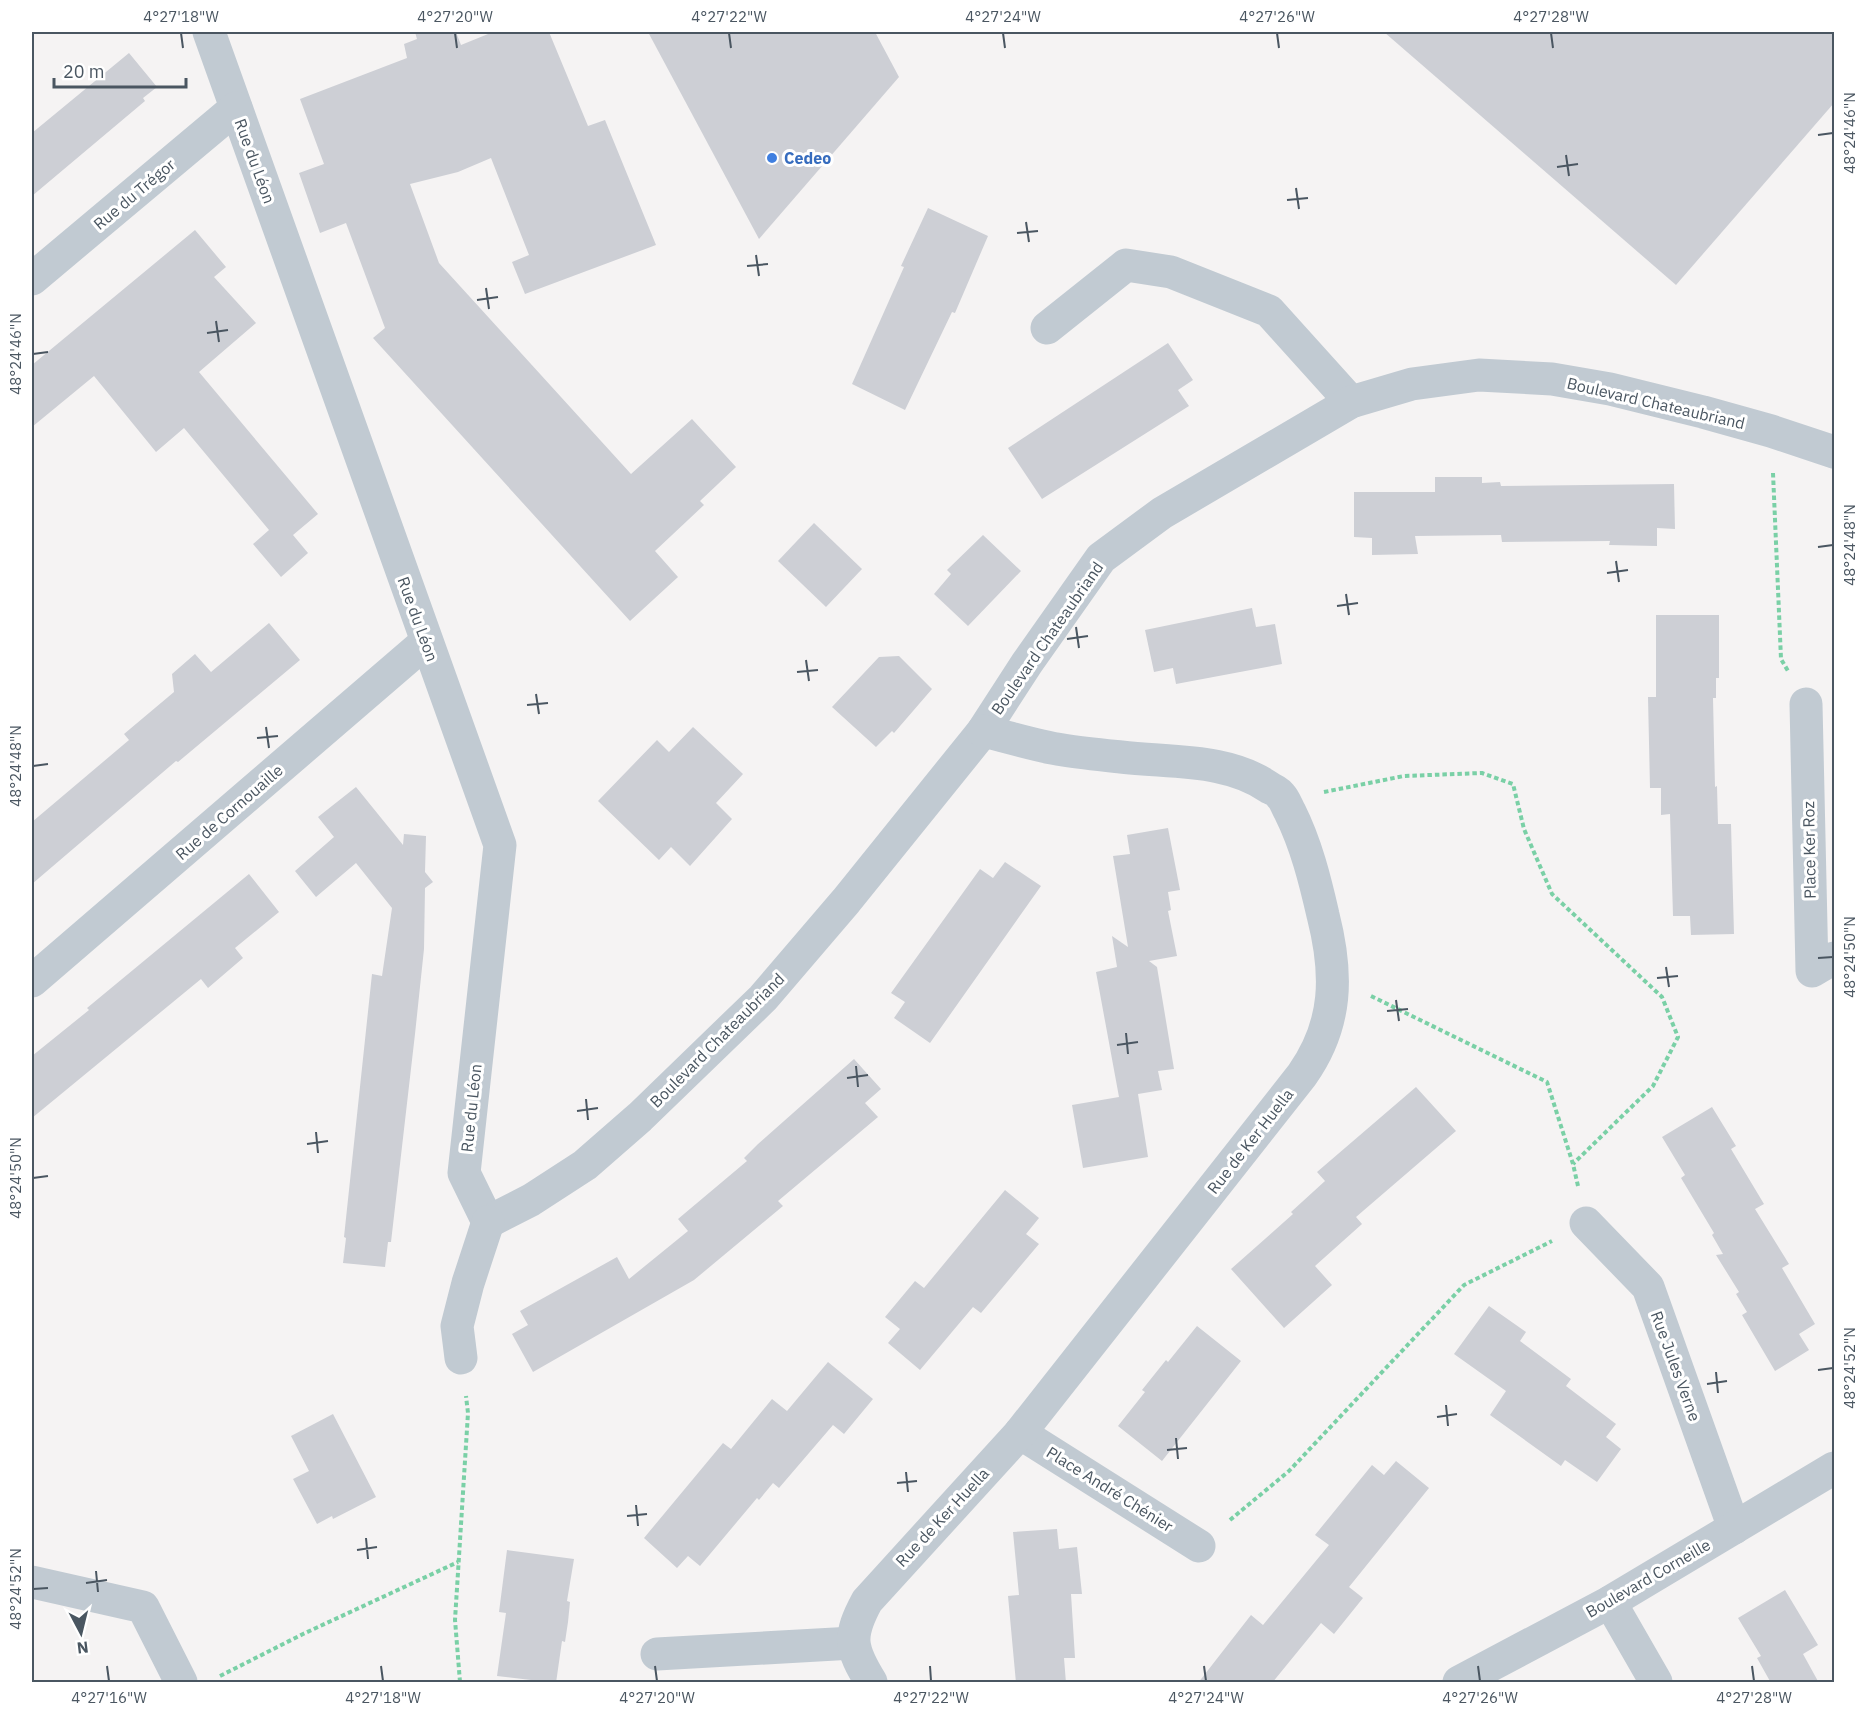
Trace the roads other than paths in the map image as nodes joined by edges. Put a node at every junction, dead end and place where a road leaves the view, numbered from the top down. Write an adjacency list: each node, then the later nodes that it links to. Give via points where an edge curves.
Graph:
1 (208, 32): 2 (street, Rue du Léon)
2 (237, 108): 3 (street, Rue du Trégor); 7 (street, Rue du Léon)
3 (32, 279)
4 (1047, 328): 5 (street, via 1126,265 1171,272 1269,311)
5 (1351, 402): 6 (street, Boulevard Chateaubriand, via 1412,384 1479,375 1552,379 1611,389 1771,431); 9 (street, Boulevard Chateaubriand, via 1162,513 1101,558)
6 (1834, 452)
7 (426, 642): 11 (street, Rue de Cornouaille); 12 (street, Rue du Léon, via 500,845 464,1173)
8 (1806, 704): 10 (street, Place Ker Roz, via 1812,971)
9 (983, 731): 12 (street, Boulevard Chateaubriand, via 763,998 585,1165); 15 (street, Rue de Ker Huella, via 1059,749 1227,769 1255,777 1281,795 1298,829 1314,878 1334,979 1332,1007 1315,1057)
10 (1834, 958)
11 (32, 981)
12 (488, 1222): 14 (street, via 456,1326)
13 (1586, 1223): 17 (street, Rue Jules Verne, via 1648,1287)
14 (461, 1358)
15 (1020, 1433): 18 (street, Place André Chénier); 21 (street, Rue de Ker Huella, via 867,1601 856,1621)
16 (1834, 1468): 17 (street, Boulevard Corneille)
17 (1734, 1528): 20 (street, Boulevard Corneille)
18 (1199, 1546)
19 (32, 1582): 23 (street, via 143,1607)
20 (1610, 1602): 25 (street, Boulevard Corneille); 26 (street)
21 (853, 1642): 22 (street); 24 (street)
22 (657, 1654)
23 (180, 1683)
24 (871, 1683)
25 (1459, 1683)
26 (1656, 1683)

